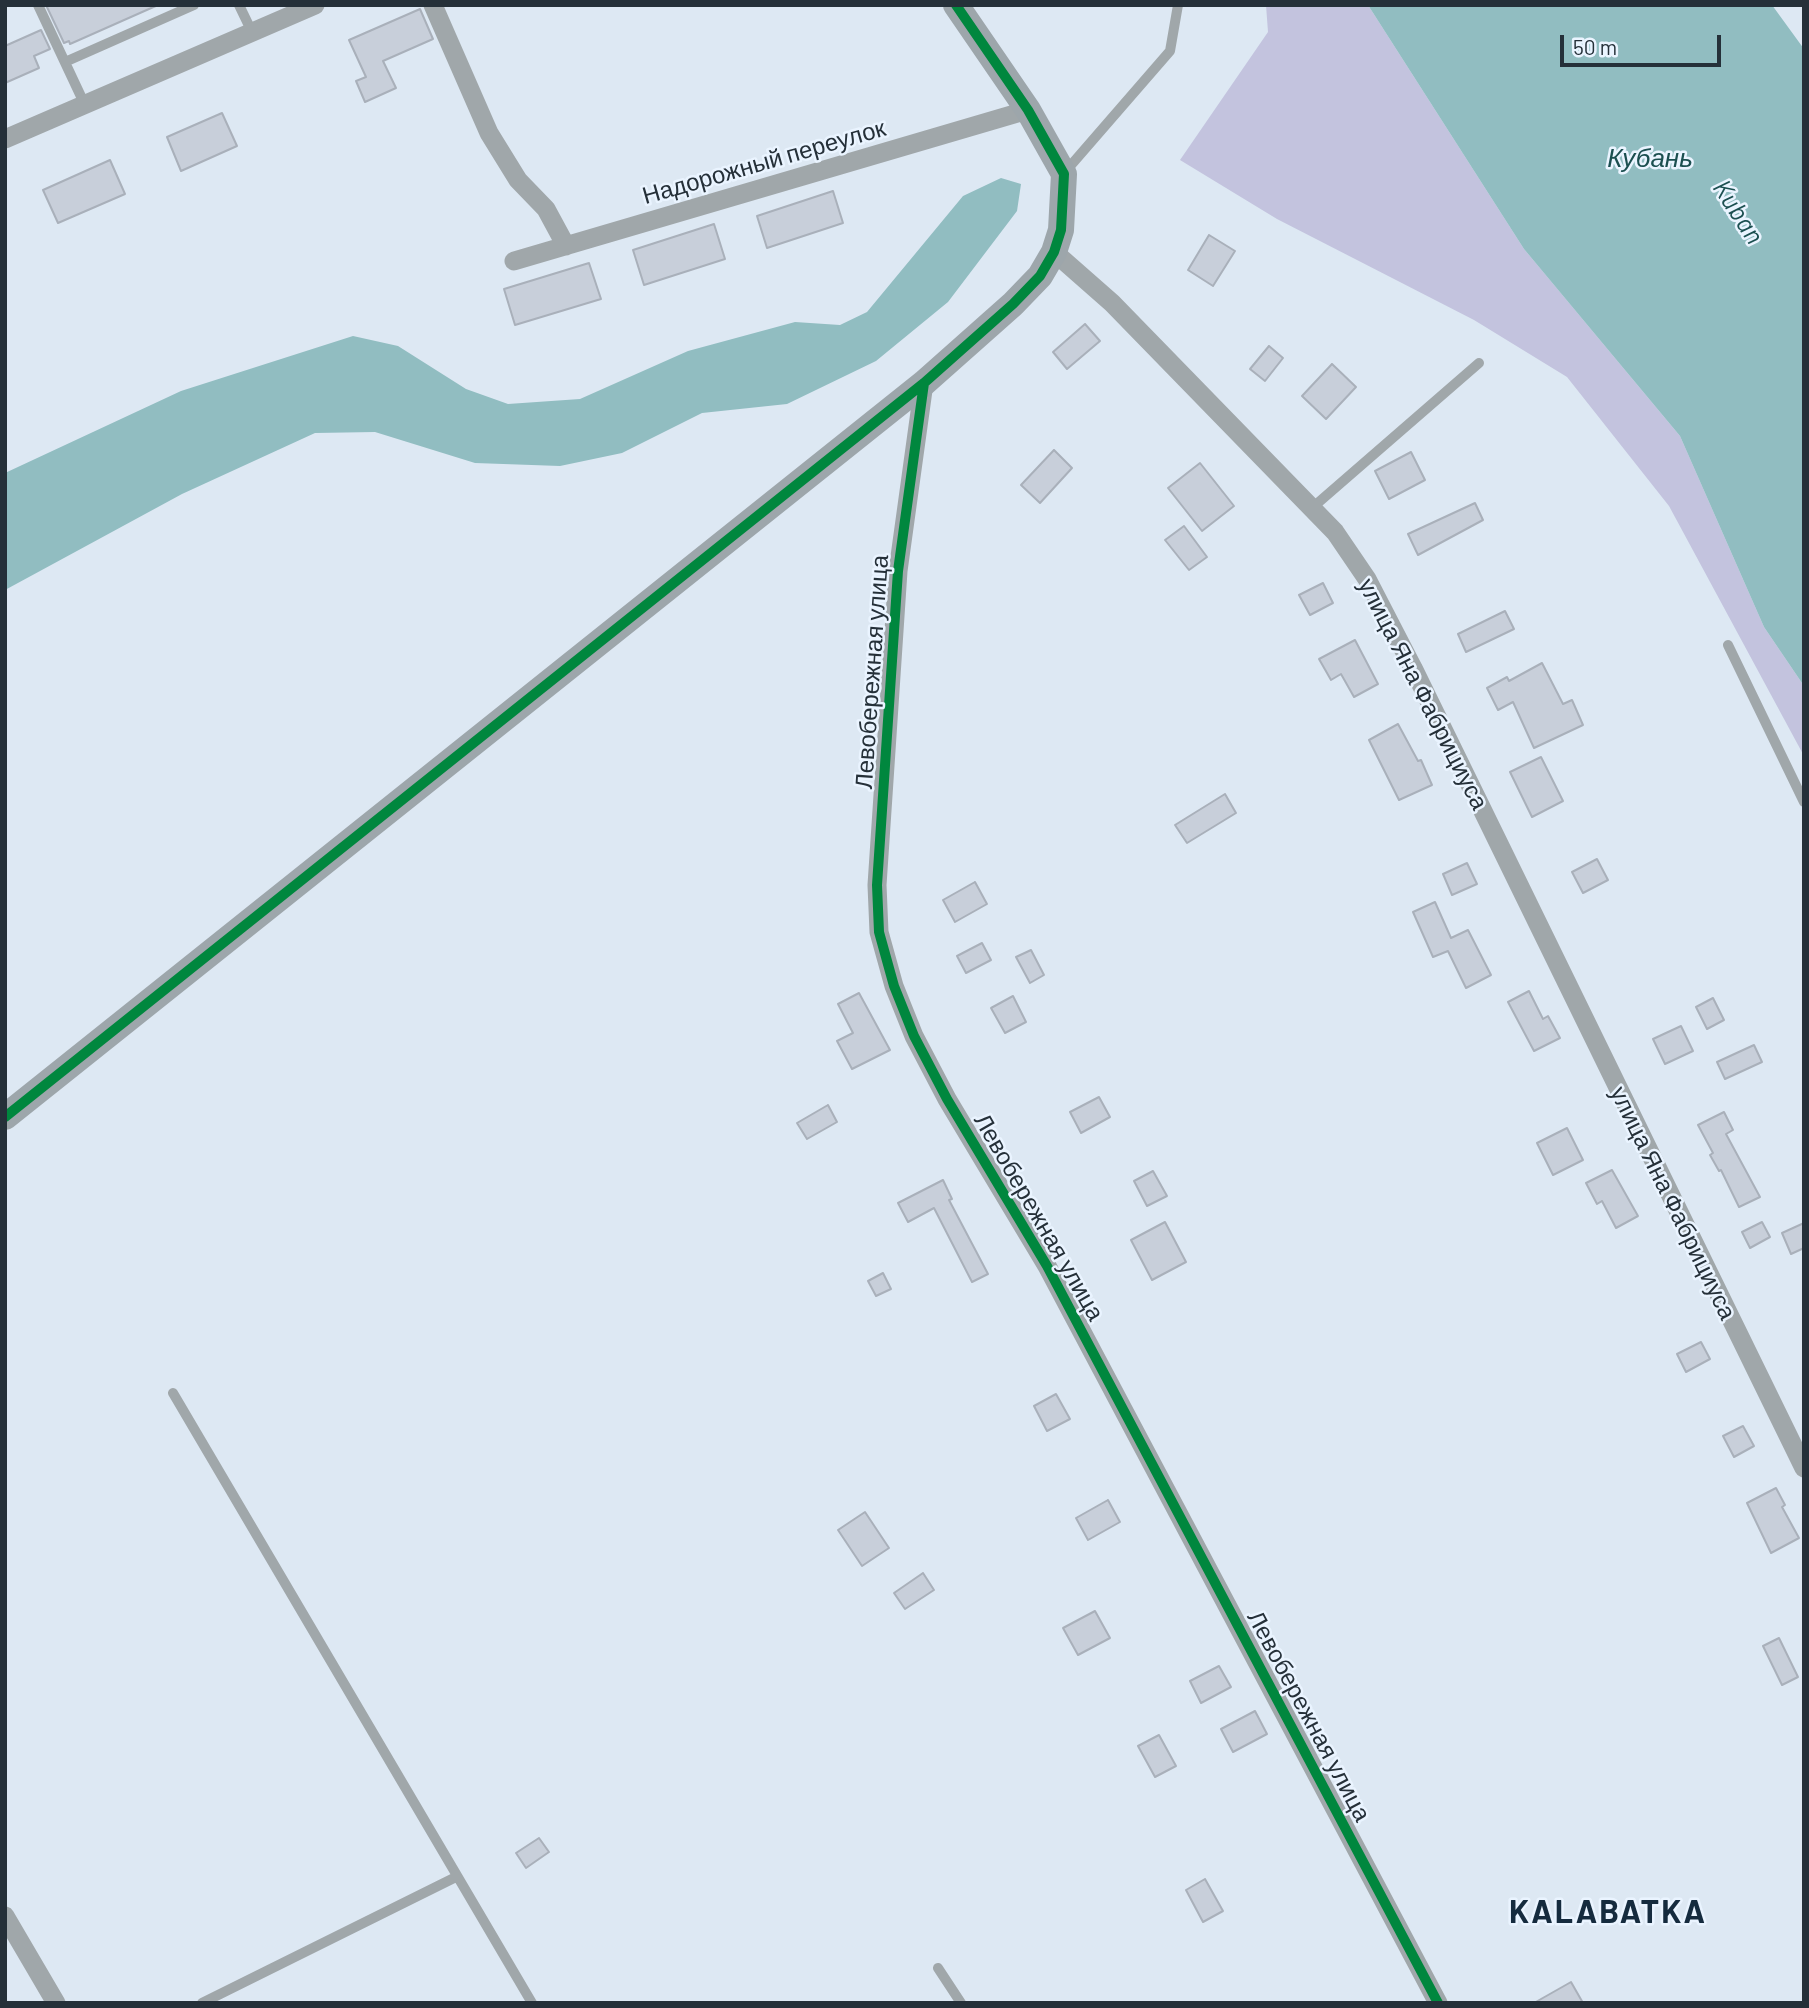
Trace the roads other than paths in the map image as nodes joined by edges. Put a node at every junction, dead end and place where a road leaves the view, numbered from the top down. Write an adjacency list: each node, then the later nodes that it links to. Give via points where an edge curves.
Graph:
1 (38, 5): 9 (lane)
2 (194, 5): 9 (lane)
3 (239, 5): 8 (lane)
4 (315, 5): 8 (street)
5 (433, 5): 14 (street, via 489,133 518,180 546,209)
6 (956, 5): 11 (street)
7 (1178, 5): 13 (lane, via 1170,51)
8 (252, 32): 10 (street)
9 (65, 62): 10 (lane)
10 (85, 104): 12 (street)
11 (1028, 110): 13 (street); 14 (street, Надорожный переулок)
12 (5, 139)
13 (1064, 174): 15 (street, via 1065,203)
14 (566, 246): 16 (street, Надорожный переулок)
15 (1054, 252): 18 (street, via 1040,276 1013,304); 19 (street, улица Яна Фабрициуса, via 1112,303)
16 (514, 261)
17 (1479, 363): 19 (lane)
18 (924, 383): 22 (street); 32 (street, Левобережная улица, via 898,571 877,885 878,932 894,986 931,1068 1047,1266)
19 (1312, 508): 24 (street, улица Яна Фабрициуса, via 1367,579 1413,668)
20 (1728, 645): 21 (lane)
21 (1804, 802)
22 (5, 1117)
23 (173, 1393): 25 (lane)
24 (1804, 1468)
25 (456, 1877): 29 (lane); 30 (lane)
26 (5, 1916): 28 (street)
27 (937, 1968): 31 (lane)
28 (55, 2003)
29 (202, 2003)
30 (532, 2003)
31 (961, 2003)
32 (1438, 2003)

